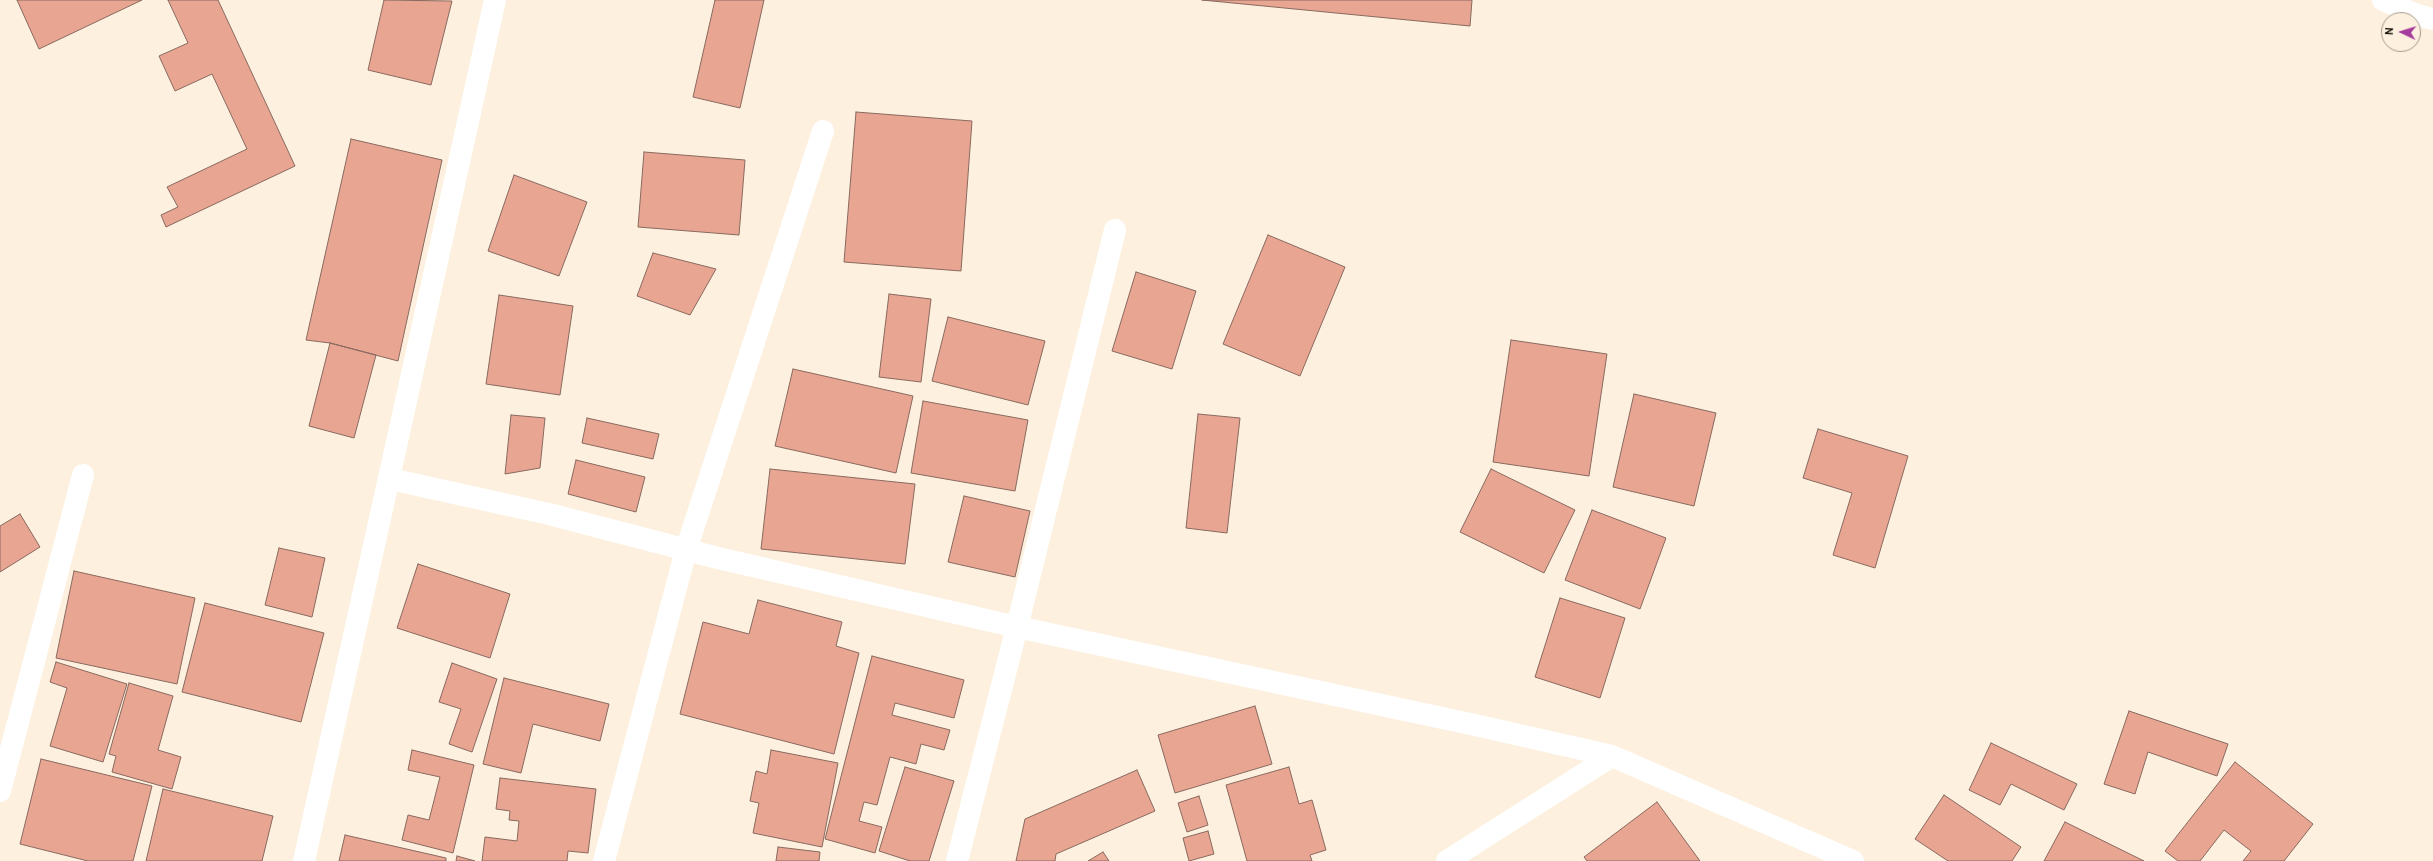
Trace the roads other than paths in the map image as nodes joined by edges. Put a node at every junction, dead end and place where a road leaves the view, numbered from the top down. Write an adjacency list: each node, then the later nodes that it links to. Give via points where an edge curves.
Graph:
1 (495, 0): 7 (street)
2 (2383, 0): 3 (street)
3 (2433, 19)
4 (823, 131): 8 (street)
5 (1114, 230): 9 (street)
6 (83, 475): 11 (street)
7 (390, 478): 8 (street, via 549,514); 12 (street)
8 (686, 550): 9 (street); 13 (street)
9 (1017, 627): 10 (street); 14 (street)
10 (1612, 756): 15 (street); 16 (street)
11 (0, 791)
12 (304, 861)
13 (604, 861)
14 (957, 861)
15 (1447, 861)
16 (1853, 861)

